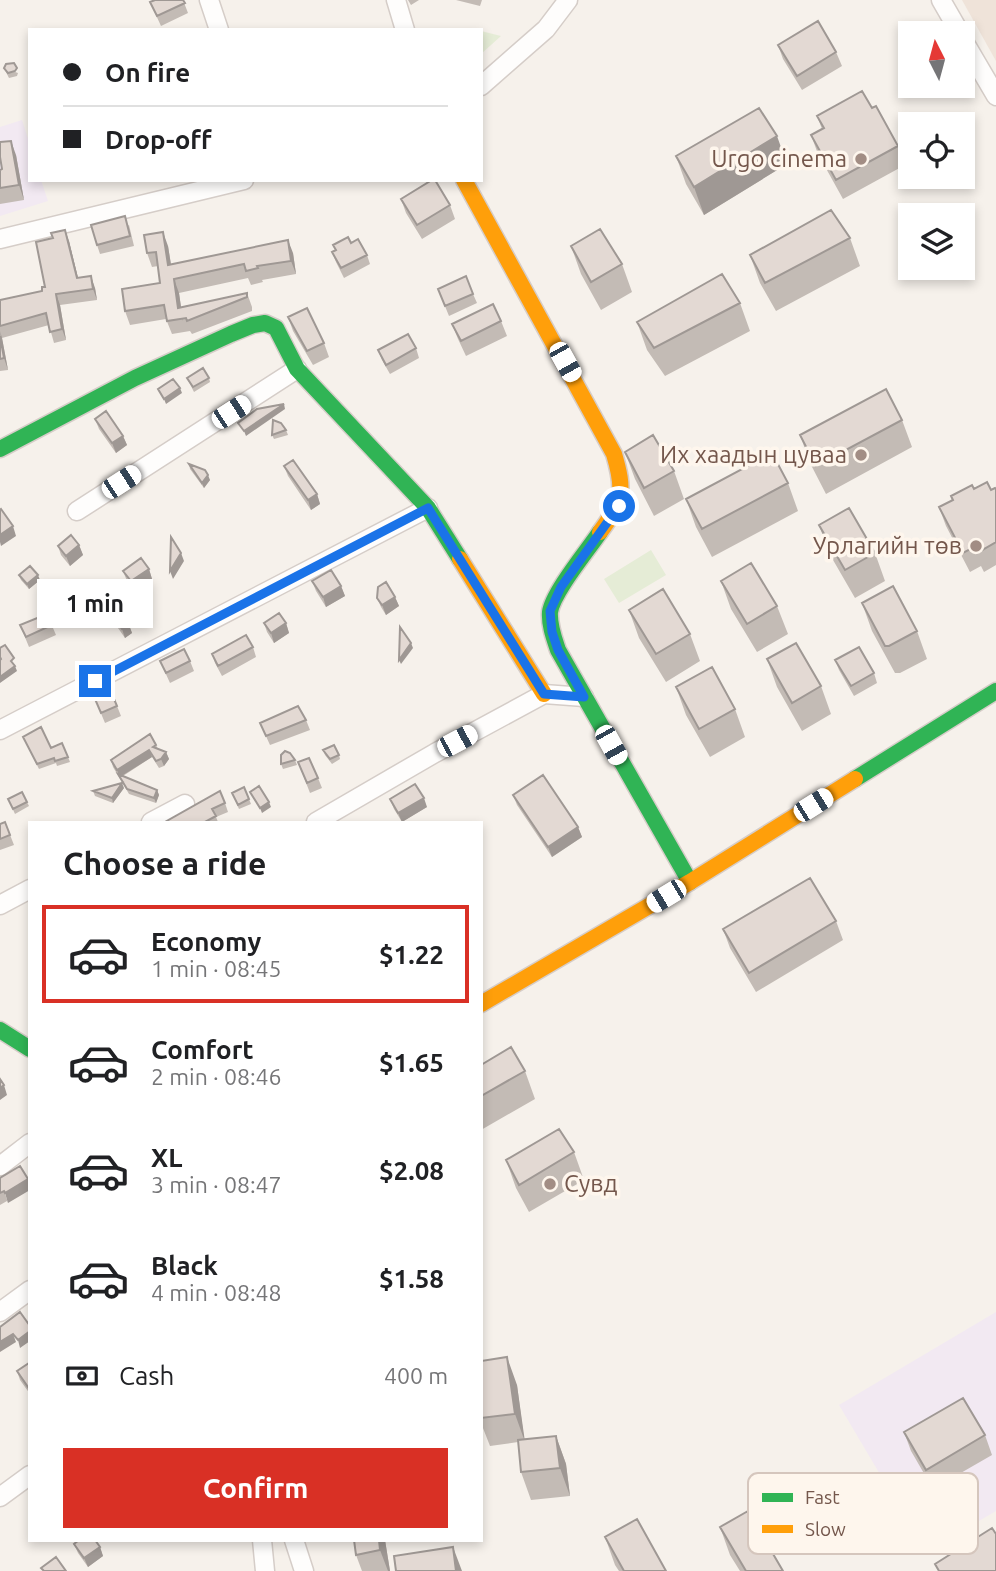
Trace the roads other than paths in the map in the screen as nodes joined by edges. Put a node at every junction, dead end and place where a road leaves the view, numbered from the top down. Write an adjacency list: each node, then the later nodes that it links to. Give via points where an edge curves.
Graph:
1 (209, 0): 6 (street)
2 (396, 0): 7 (street)
3 (568, 0): 9 (street, via 546,29)
4 (941, 0): 5 (street)
5 (953, 21)
6 (218, 28)
7 (404, 28)
8 (975, 60): 10 (street)
9 (483, 84)
10 (996, 96)
11 (237, 182): 13 (street)
12 (465, 182): 20 (street, via 598,420 621,477 619,506 561,587 550,611 558,650)
13 (0, 239)
14 (297, 369): 15 (street, via 276,328 265,323 253,325 135,378); 16 (street); 17 (street)
15 (0, 449)
16 (428, 508): 19 (street); 21 (street)
17 (78, 511)
18 (996, 691): 25 (street)
19 (544, 694): 20 (street); 24 (street)
20 (584, 697): 25 (street)
21 (0, 730)
22 (185, 804): 23 (street)
23 (153, 821)
24 (318, 821)
25 (690, 882): 28 (street)
26 (28, 890): 27 (street)
27 (0, 905)
28 (483, 1003)
29 (0, 1030): 30 (street)
30 (28, 1048)
31 (28, 1145): 32 (street)
32 (0, 1166)
33 (28, 1291): 34 (street)
34 (0, 1312)
35 (28, 1476): 36 (street)
36 (0, 1497)
37 (262, 1542): 39 (street)
38 (295, 1542): 40 (street)
39 (265, 1571)
40 (304, 1571)

